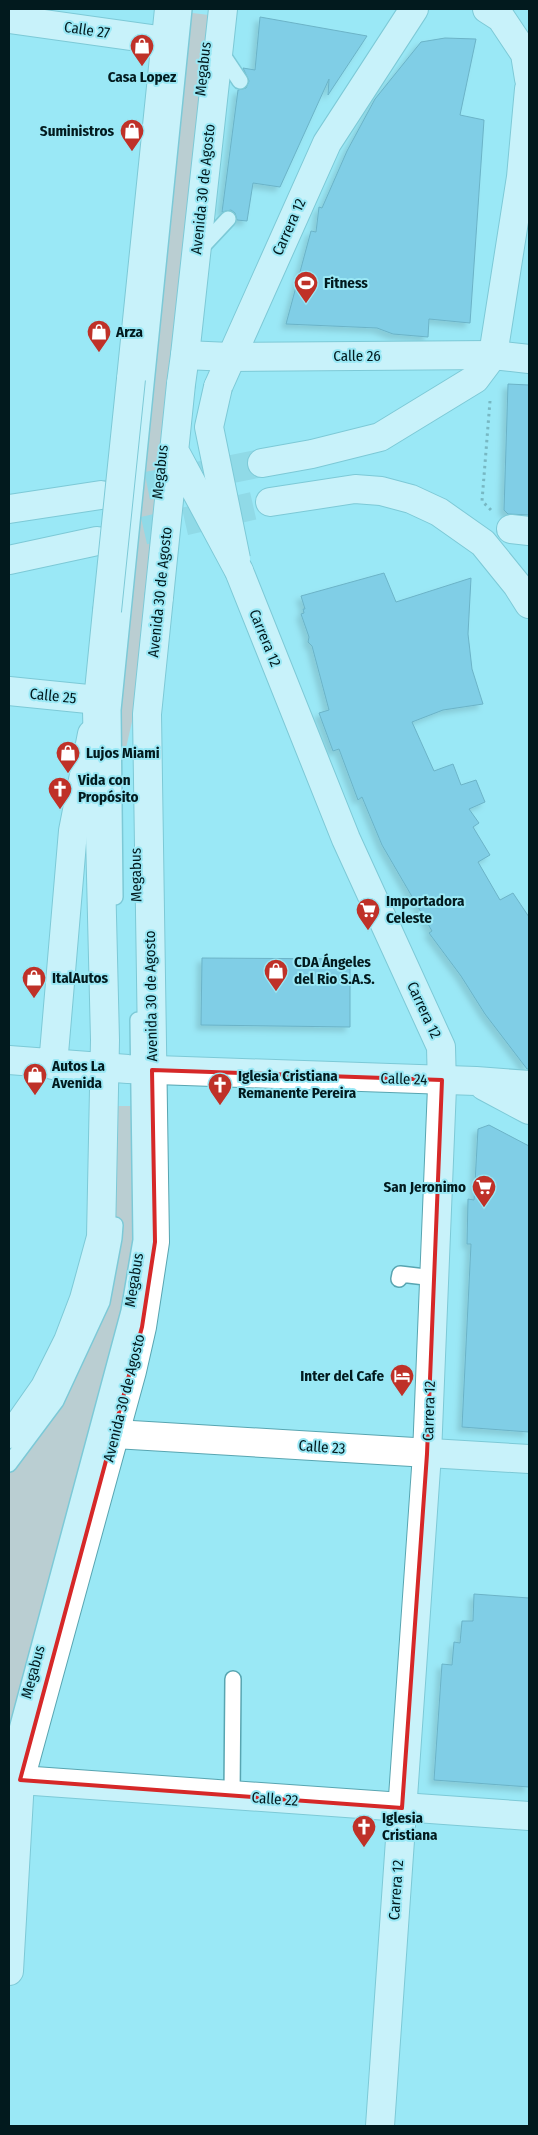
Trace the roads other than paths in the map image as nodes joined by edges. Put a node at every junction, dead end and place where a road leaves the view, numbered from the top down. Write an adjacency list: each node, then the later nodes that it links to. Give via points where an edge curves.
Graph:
1 (169, 9): 8 (street, Avenida 30 de Agosto)
2 (184, 9): 32 (lane, Megabus, via 113,710)
3 (209, 9): 32 (lane, Megabus, via 134,713)
4 (223, 9): 9 (street, Avenida 30 de Agosto)
5 (414, 9): 17 (street, Carrera 12, via 327,143)
6 (487, 9): 10 (street, via 501,18 525,54)
7 (9, 19): 8 (street, Calle 27)
8 (166, 41): 29 (street, Avenida 30 de Agosto, bridge)
9 (219, 49): 11 (lane); 14 (street, Avenida 30 de Agosto)
10 (529, 79)
11 (240, 81)
12 (529, 89): 16 (street, via 521,177)
13 (228, 218): 14 (lane)
14 (196, 253): 15 (street, Avenida 30 de Agosto)
15 (186, 355): 17 (street, Calle 26); 19 (street, Avenida 30 de Agosto, bridge)
16 (493, 355): 17 (street, Calle 26); 18 (street, Calle 26); 20 (street, via 475,379 380,437)
17 (230, 357): 26 (street, Carrera 12, bridge, via 218,387 209,427)
18 (529, 359)
19 (174, 450): 26 (street, bridge); 32 (street, Avenida 30 de Agosto, bridge, via 147,714)
20 (262, 463)
21 (101, 495): 23 (street)
22 (270, 502): 27 (street, via 355,489 381,491 411,499 439,512 483,543)
23 (9, 509)
24 (97, 541): 25 (street)
25 (9, 560)
26 (239, 570): 33 (street, Carrera 12, via 346,839 441,1047)
27 (529, 604)
28 (9, 692): 29 (street, Calle 25)
29 (97, 705): 31 (street, via 73,831); 32 (street, Avenida 30 de Agosto)
30 (9, 1060): 31 (street, Calle 24)
31 (53, 1065): 32 (street, Calle 24)
32 (128, 1069): 33 (street, Calle 24); 39 (street, Avenida 30 de Agosto, via 100,1237 84,1299 68,1342 44,1387); 40 (street, Avenida 30 de Agosto, via 155,1242 142,1327); 43 (lane, Megabus, via 114,1238 102,1302 56,1400); 45 (lane, Megabus, via 140,1240 129,1311)
33 (442, 1080): 34 (street, Calle 24); 38 (street, Carrera 12)
34 (476, 1081): 35 (street, Calle 24); 36 (street)
35 (529, 1085)
36 (529, 1110)
37 (399, 1278): 38 (lane, via 400,1274)
38 (434, 1278): 41 (street, Carrera 12)
39 (9, 1434)
40 (115, 1434): 41 (street, Calle 23); 45 (street, Avenida 30 de Agosto)
41 (427, 1454): 42 (street, Calle 23); 47 (street, Carrera 12)
42 (529, 1459)
43 (9, 1464)
44 (233, 1679): 46 (lane)
45 (14, 1770): 46 (street, Calle 22); 49 (street, Avenida 30 de Agosto)
46 (232, 1796): 47 (street, Calle 22)
47 (402, 1808): 48 (street, Calle 22); 50 (street, Carrera 12)
48 (529, 1816)
49 (9, 1970)
50 (380, 2126)

